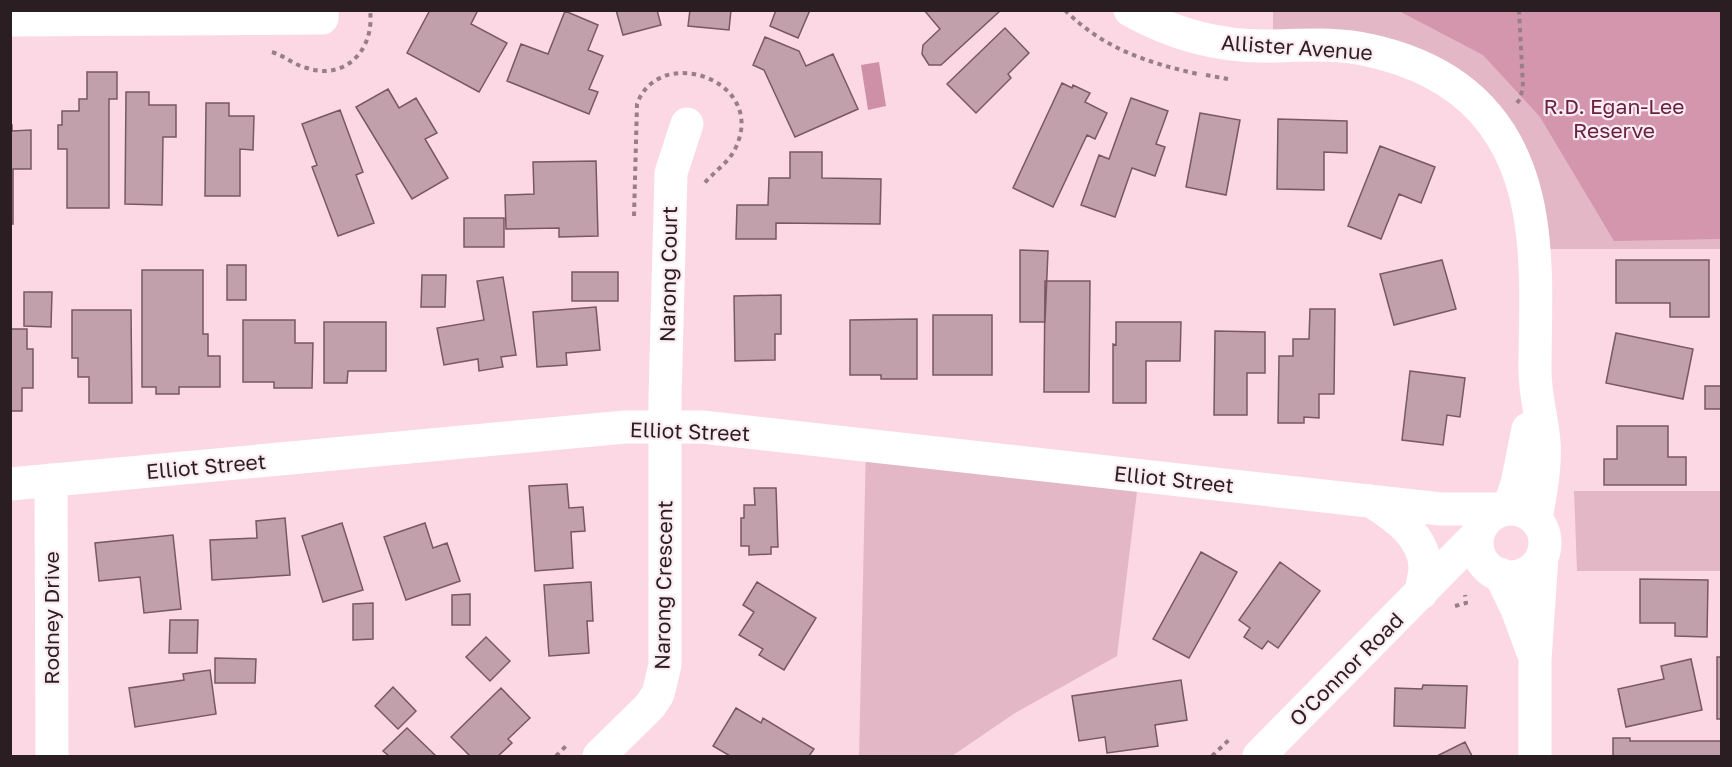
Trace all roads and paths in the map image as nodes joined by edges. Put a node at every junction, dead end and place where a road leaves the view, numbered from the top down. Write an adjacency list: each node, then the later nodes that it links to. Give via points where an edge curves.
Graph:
1 (322, 10): 5 (street, via 322,18)
2 (1065, 10): 6 (path, via 1091,34 1126,52 1182,70)
3 (1130, 10): 13 (street, Allister Avenue, via 1188,36 1230,44 1366,49 1402,59 1459,88 1493,122 1524,186 1535,266 1535,392)
4 (1519, 10): 7 (path, via 1523,87)
5 (10, 20)
6 (1232, 79)
7 (1517, 104)
8 (687, 124): 9 (street, Narong Court, via 671,172)
9 (665, 426): 10 (street, Elliot Street); 12 (street, Elliot Street); 24 (street, Narong Crescent, via 665,665 658,694 650,706)
10 (51, 480): 11 (street, Elliot Street); 22 (street, Rodney Drive)
11 (10, 484)
12 (1369, 500): 13 (street, Elliot Street, via 1441,509); 17 (street, Elliot Street, via 1400,521 1416,540 1424,561)
13 (1515, 512): 14 (street, via 1487,518); 15 (street, via 1545,537)
14 (1478, 534): 16 (street, via 1479,554); 17 (street, O'Connor Road)
15 (1542, 556): 16 (street, via 1537,565 1520,576); 20 (street)
16 (1495, 572): 17 (street); 20 (street, via 1517,609)
17 (1426, 588): 25 (street, O'Connor Road)
18 (1466, 603): 19 (path)
19 (1475, 603)
20 (1535, 660): 26 (street)
21 (571, 741): 23 (path)
22 (52, 756)
23 (556, 756)
24 (600, 756)
25 (1259, 756)
26 (1535, 756)

